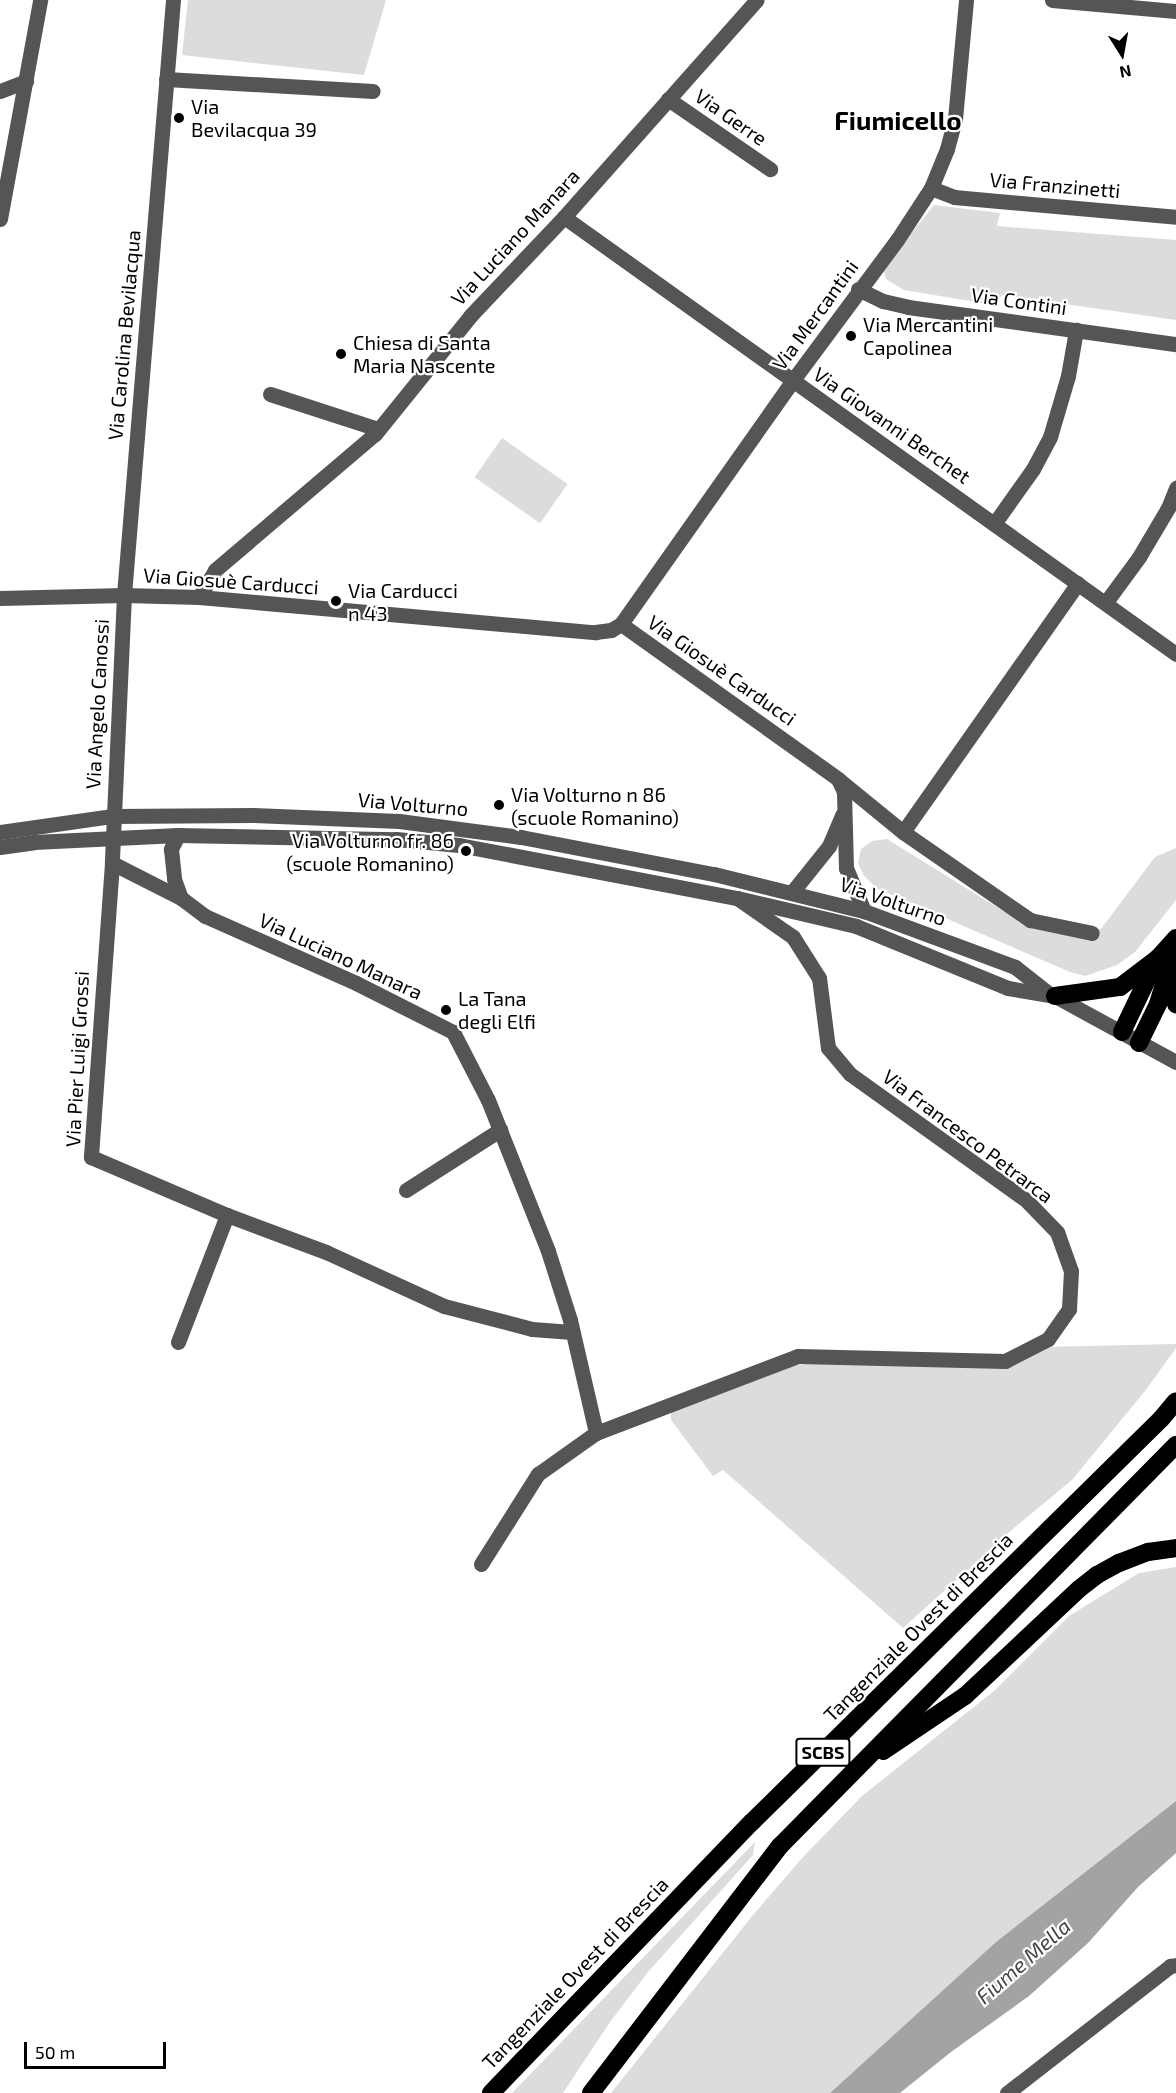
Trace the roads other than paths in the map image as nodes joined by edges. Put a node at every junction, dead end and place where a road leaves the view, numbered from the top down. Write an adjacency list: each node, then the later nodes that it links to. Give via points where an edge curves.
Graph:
1 (40, 0): 8 (street)
2 (173, 0): 7 (street, Via Carolina Bevilacqua)
3 (757, 0): 11 (street, Via Luciano Manara)
4 (966, 0): 13 (street, Via Mercantini, via 955,119)
5 (1052, 0): 6 (street)
6 (1176, 11)
7 (166, 79): 10 (street); 26 (street, Via Carolina Bevilacqua)
8 (26, 81): 9 (street); 16 (street)
9 (0, 91)
10 (374, 91)
11 (668, 99): 12 (street, Via Gerre); 14 (street, Via Luciano Manara)
12 (770, 170)
13 (931, 188): 15 (street, Via Franzinetti, via 954,197); 17 (street, Via Mercantini)
14 (564, 217): 20 (street, Via Giovanni Berchet); 22 (street, Via Luciano Manara, via 471,315)
15 (1176, 217)
16 (0, 219)
17 (858, 289): 18 (street, Via Contini, via 908,307); 20 (street, Via Mercantini)
18 (1076, 330): 19 (street, Via Contini); 24 (street, via 1050,437 1033,469)
19 (1176, 344)
20 (793, 380): 24 (street, Via Giovanni Berchet); 30 (street, Via Mercantini)
21 (270, 394): 22 (street)
22 (378, 429): 27 (street, Via Luciano Manara, via 215,570)
23 (1176, 488): 29 (street, via 1139,557)
24 (994, 524): 25 (street, Via Giovanni Berchet)
25 (1078, 584): 29 (street, Via Giovanni Berchet); 36 (street)
26 (124, 595): 27 (street, Via Giosuè Carducci); 28 (street, Via Giosuè Carducci); 34 (street, Via Angelo Canossi)
27 (199, 597): 30 (street, Via Giosuè Carducci, via 596,632)
28 (0, 598)
29 (1106, 602): 31 (street, Via Giovanni Berchet)
30 (621, 624): 32 (street, Via Giosuè Carducci)
31 (1176, 654)
32 (838, 779): 33 (street); 36 (street, Via Giosuè Carducci)
33 (845, 806): 41 (street, via 829,846); 44 (street, via 846,868)
34 (113, 816): 35 (street, Via Volturno); 38 (street, Via Pier Luigi Grossi); 41 (street, Via Volturno, via 253,815 399,821 521,837)
35 (0, 832)
36 (903, 832): 45 (street, Via Giosuè Carducci, via 1030,920)
37 (178, 835): 38 (street, Via Volturno); 42 (street, via 171,849 174,879); 43 (street, Via Volturno, via 396,839 448,844)
38 (112, 839): 39 (street, Via Volturno); 40 (street, Via Pier Luigi Grossi)
39 (0, 847)
40 (112, 863): 42 (street, Via Luciano Manara); 56 (street, Via Pier Luigi Grossi, via 91,1157)
41 (793, 891): 44 (street, Via Volturno)
42 (181, 898): 54 (street, Via Luciano Manara, via 205,916 356,982 453,1032)
43 (737, 898): 49 (street, Via Volturno, via 856,926 1008,988); 62 (street, Via Francesco Petrarca, via 793,936 819,978 828,1048 850,1074 1026,1200 1058,1232 1071,1271 1068,1309 1048,1339 1005,1361 798,1356)
44 (864, 911): 49 (street, Via Volturno, via 1016,967)
45 (1092, 933)
46 (1176, 938): 48 (highway)
47 (1176, 945): 48 (highway)
48 (1164, 963): 49 (highway, via 1120,987); 50 (highway); 51 (highway); 52 (highway, via 1158,1004)
49 (1051, 994): 51 (street, Via Volturno)
50 (1176, 1004)
51 (1122, 1032): 52 (street, Via Volturno)
52 (1139, 1043): 53 (street, Via Volturno)
53 (1176, 1062)
54 (500, 1130): 55 (street); 57 (street, Via Luciano Manara, via 548,1251)
55 (406, 1190)
56 (227, 1215): 57 (street, Via Pier Luigi Grossi, via 326,1252 444,1306 532,1329); 58 (street)
57 (572, 1332): 62 (street, Via Luciano Manara)
58 (178, 1342)
59 (1176, 1390): 61 (highway)
60 (1176, 1401): 61 (highway, Tangenziale Ovest di Brescia / SCBS)
61 (1161, 1419): 68 (highway, Tangenziale Ovest di Brescia / SCBS, via 752,1822)
62 (596, 1433): 65 (street, Via Francesco Petrarca, via 538,1474)
63 (1176, 1445): 66 (highway, SCBS)
64 (1176, 1548): 66 (highway, via 1149,1552 1097,1575 965,1696)
65 (481, 1564)
66 (849, 1773): 69 (highway, SCBS, via 780,1846)
67 (1176, 1965): 70 (street)
68 (491, 2093)
69 (591, 2093)
70 (1007, 2093)

